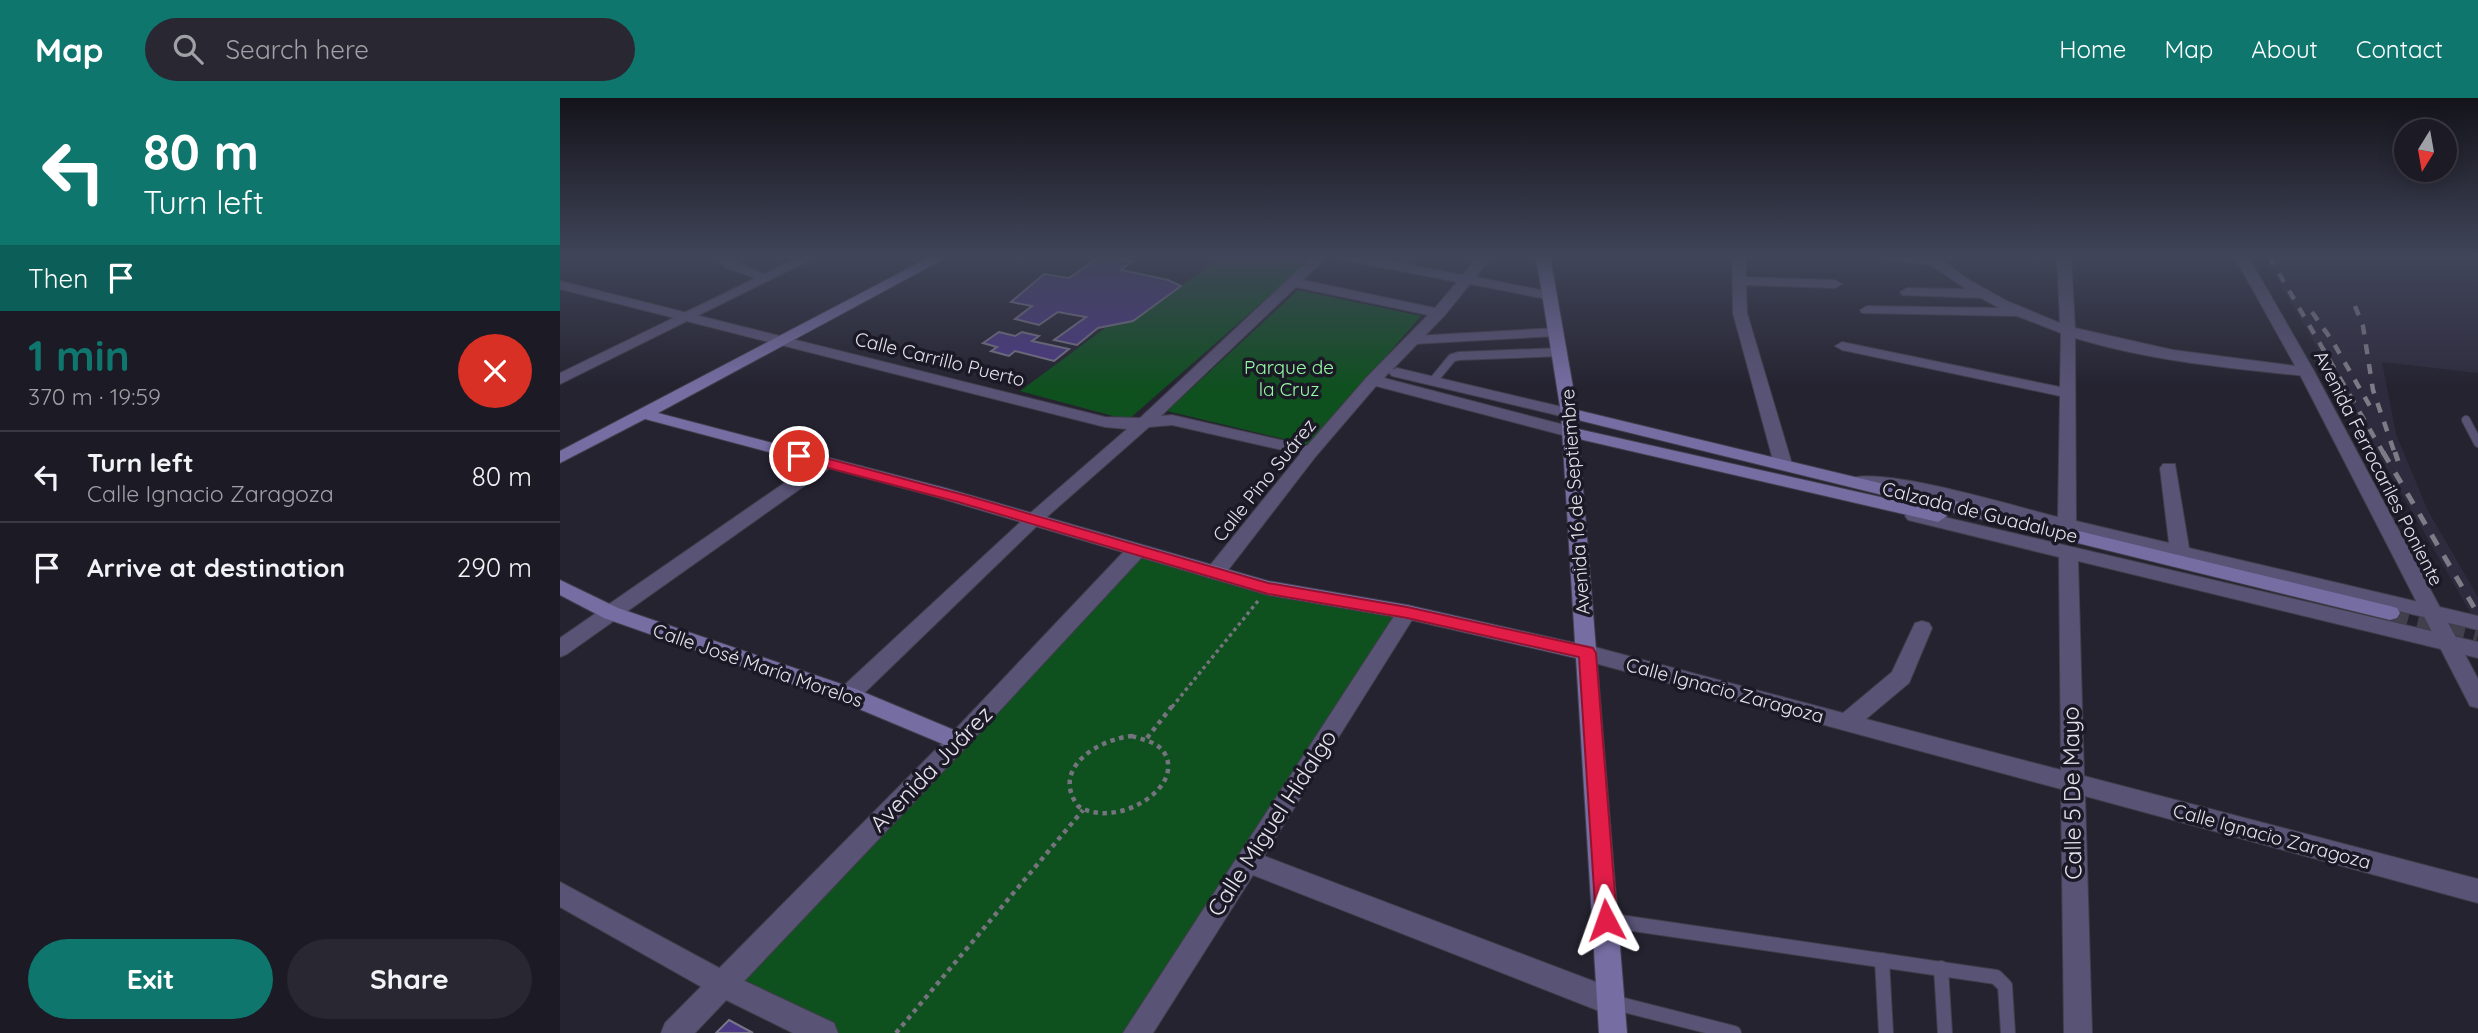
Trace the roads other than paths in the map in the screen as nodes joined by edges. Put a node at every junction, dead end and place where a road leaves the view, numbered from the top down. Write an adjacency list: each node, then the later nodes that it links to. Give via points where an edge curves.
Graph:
1 (621, 300): 15 (street, Calle Carrillo Puerto)
2 (722, 300): 15 (street)
3 (860, 300): 19 (main road)
4 (1273, 300): 29 (street)
5 (1375, 300): 13 (street)
6 (1450, 300): 13 (street, Calle Pino Suárez)
7 (1552, 300): 17 (main road, Avenida 16 de Septiembre)
8 (1741, 300): 35 (street)
9 (1994, 300): 14 (street)
10 (2066, 300): 16 (street)
11 (2266, 300): 22 (street, Avenida Ferrocariles Poniente)
12 (1867, 310): 14 (street)
13 (1438, 313): 18 (street, Calle Pino Suárez)
14 (2020, 313): 16 (street)
15 (689, 316): 19 (street, Calle Carrillo Puerto); 24 (street)
16 (2068, 330): 22 (street, via 2145,351); 26 (street)
17 (1558, 332): 18 (lane); 21 (main road, Avenida 16 de Septiembre)
18 (1413, 340): 23 (street, Calle Pino Suárez)
19 (783, 341): 27 (main road); 29 (street, Calle Carrillo Puerto, via 1105,422)
20 (1842, 346): 26 (street)
21 (1561, 352): 25 (lane, via 1459,356); 30 (main road, Avenida 16 de Septiembre)
22 (2306, 371): 47 (street, Avenida Ferrocariles Poniente)
23 (1378, 375): 25 (street); 30 (street); 32 (street, Calle Pino Suárez)
24 (560, 379)
25 (1433, 381): 30 (street)
26 (2067, 394): 39 (street)
27 (644, 414): 33 (main road); 34 (main road, Calle Ignacio Zaragoza)
28 (2466, 420): 31 (lane)
29 (1146, 421): 32 (street, Calle Carrillo Puerto, via 1172,419); 38 (street)
30 (1570, 422): 35 (main road, Calzada de Guadalupe); 37 (main road, Calzada de Guadalupe); 54 (main road, Avenida 16 de Septiembre)
31 (2478, 443)
32 (1313, 452): 43 (street, Calle Pino Suárez)
33 (560, 458)
34 (825, 463): 38 (main road, Calle Ignacio Zaragoza); 46 (street)
35 (1783, 464): 37 (main road, Calzada de Guadalupe)
36 (2169, 468): 42 (street)
37 (1859, 490): 39 (street, via 1895,484); 41 (street, via 1883,508); 48 (main road, Calzada de Guadalupe)
38 (1034, 519): 40 (main road, Calle Ignacio Zaragoza); 55 (street)
39 (2067, 526): 42 (street)
40 (1136, 551): 43 (main road, Calle Ignacio Zaragoza); 58 (street, Avenida Juárez)
41 (2068, 554): 51 (street); 59 (street, Calle 5 De Mayo)
42 (2180, 554): 47 (street)
43 (1215, 573): 45 (main road, Calle Ignacio Zaragoza, via 1268,588)
44 (560, 587): 46 (main road, Calle José María Morelos)
45 (1407, 612): 54 (main road, Calle Ignacio Zaragoza); 60 (street, Calle Miguel Hidalgo)
46 (611, 613): 52 (street); 55 (main road, Calle José María Morelos)
47 (2431, 613): 49 (street); 51 (street, Avenida Ferrocariles Poniente)
48 (2391, 618)
49 (2478, 623)
50 (1922, 628): 57 (street, via 1901,677)
51 (2447, 643): 53 (street); 56 (street, Avenida Ferrocariles Poniente)
52 (560, 649)
53 (2478, 650)
54 (1587, 653): 57 (street, Calle Ignacio Zaragoza); 63 (main road, Avenida 16 de Septiembre)
55 (848, 695): 58 (main road, Calle José María Morelos)
56 (2478, 701)
57 (1846, 723): 59 (street, Calle Ignacio Zaragoza)
58 (958, 741): 66 (street, Avenida Juárez)
59 (2071, 783): 61 (street, Calle Ignacio Zaragoza); 76 (street, Calle 5 De Mayo)
60 (1247, 861): 67 (street); 70 (street, Calle Miguel Hidalgo)
61 (2478, 891)
62 (560, 894): 66 (street)
63 (1606, 920): 64 (lane); 67 (main road, Avenida 16 de Septiembre)
64 (1882, 960): 65 (lane); 73 (lane)
65 (1941, 968): 74 (lane); 75 (lane, via 1997,977 2005,986)
66 (724, 985): 68 (street, Avenida Juárez); 69 (street)
67 (1612, 1002): 71 (main road); 72 (lane)
68 (676, 1033)
69 (824, 1033)
70 (1137, 1033)
71 (1613, 1033)
72 (1734, 1033)
73 (1886, 1033)
74 (1945, 1033)
75 (2008, 1033)
76 (2078, 1033)

